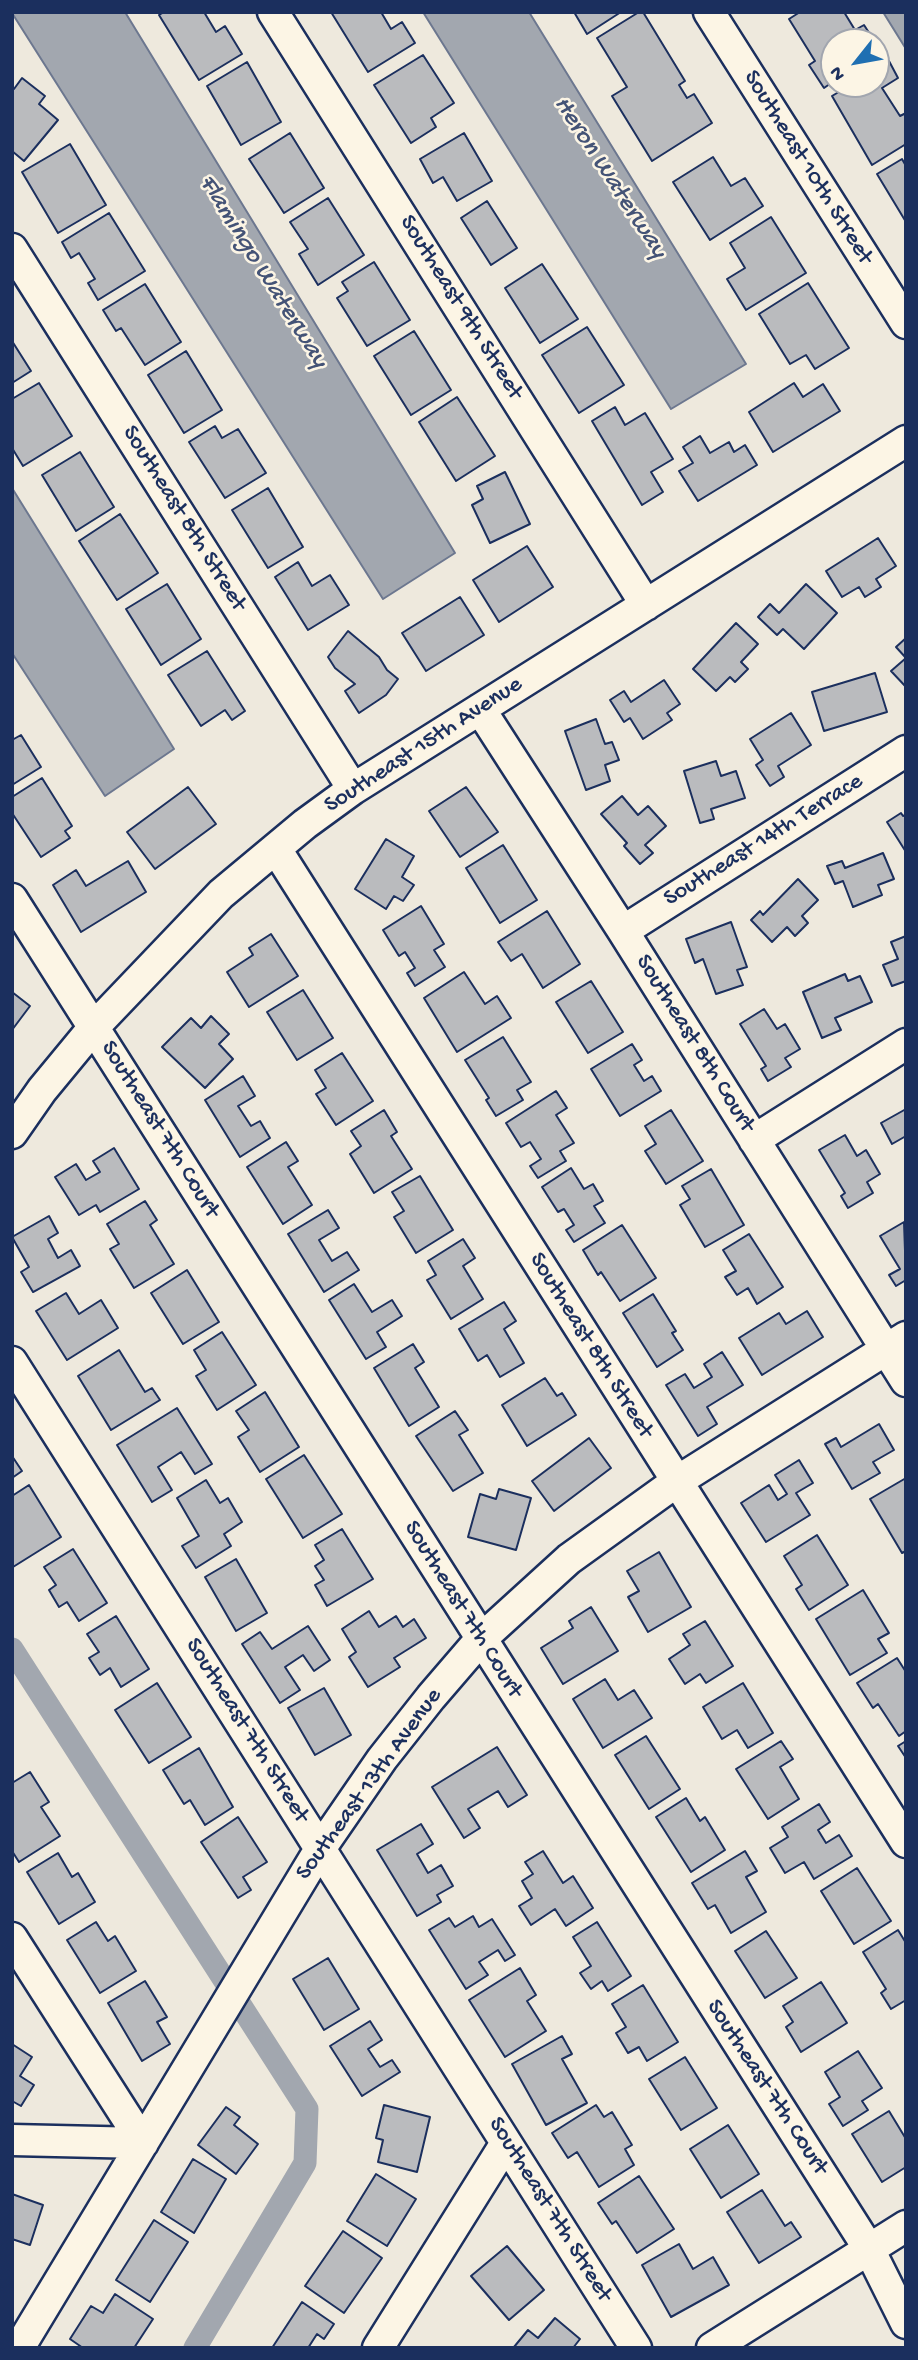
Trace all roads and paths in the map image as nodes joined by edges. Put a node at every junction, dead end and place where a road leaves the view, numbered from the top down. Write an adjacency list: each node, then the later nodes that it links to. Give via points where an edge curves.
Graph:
1 (273, 12): 6 (street, Southeast 9th Street)
2 (709, 12): 4 (street, Southeast 10th Street)
3 (12, 249): 9 (street, Southeast 8th Street)
4 (906, 323)
5 (906, 441): 6 (street, Southeast 15th Avenue)
6 (646, 605): 7 (street, Southeast 15th Avenue)
7 (480, 709): 9 (street, Southeast 15th Avenue); 12 (street, Southeast 8th Court)
8 (906, 751): 12 (street, Southeast 14th Terrace)
9 (353, 789): 10 (street, Southeast 15th Avenue)
10 (276, 849): 13 (street, Southeast 15th Avenue, via 221,894); 20 (street, Southeast 8th Street)
11 (12, 899): 13 (street, Southeast 7th Court)
12 (622, 930): 16 (street, Southeast 8th Court)
13 (94, 1027): 15 (street, Southeast 15th Avenue); 21 (street, Southeast 7th Court)
14 (906, 1044): 16 (street)
15 (12, 1133)
16 (754, 1140): 17 (street, Southeast 8th Court)
17 (896, 1343): 19 (street, Southeast 8th Court); 20 (street, Southeast 13th Avenue)
18 (12, 1362): 23 (street, Southeast 7th Street)
19 (906, 1381)
20 (676, 1482): 21 (street, Southeast 13th Avenue, via 569,1559); 22 (street, Southeast 8th Street)
21 (480, 1640): 23 (street, Southeast 13th Avenue, via 383,1759); 29 (street, Southeast 7th Court)
22 (906, 1842)
23 (320, 1849): 26 (street, Southeast 13th Avenue); 27 (street, Southeast 7th Street)
24 (12, 1938): 26 (street)
25 (12, 2140): 26 (street)
26 (143, 2143): 31 (street, Southeast 13th Avenue)
27 (506, 2143): 32 (street); 33 (street, Southeast 7th Street)
28 (906, 2226): 29 (street)
29 (869, 2249): 30 (street, Southeast 7th Court); 34 (street)
30 (906, 2323)
31 (19, 2348)
32 (378, 2348)
33 (636, 2348)
34 (712, 2348)

